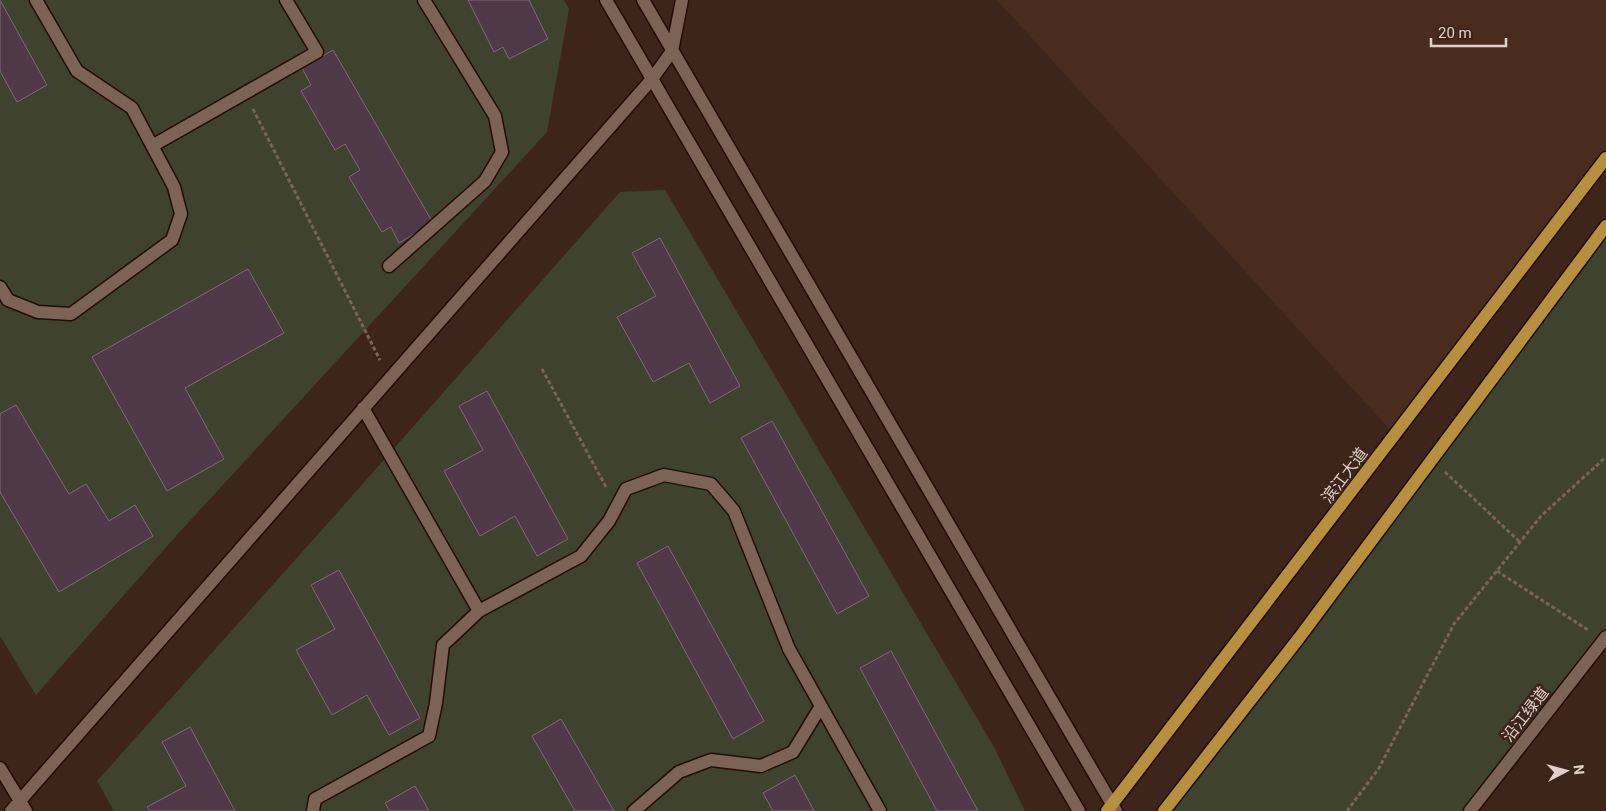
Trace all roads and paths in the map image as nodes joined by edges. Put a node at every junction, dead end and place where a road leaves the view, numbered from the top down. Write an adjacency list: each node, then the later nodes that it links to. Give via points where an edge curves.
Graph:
1 (36, 0): 10 (street, via 77,71 132,108)
2 (286, 0): 9 (street, via 317,52)
3 (424, 0): 13 (street, via 495,116 502,152 485,182)
4 (606, 0): 8 (street)
5 (642, 0): 7 (street)
6 (682, 0): 7 (street)
7 (672, 50): 8 (street); 28 (street)
8 (652, 78): 16 (street); 33 (street)
9 (245, 93): 10 (street); 16 (path)
10 (152, 146): 14 (street, via 174,187 181,214 172,240 71,314 38,312 8,300)
11 (1606, 158): 28 (main road, 滨江大道)
12 (1606, 226): 19 (main road)
13 (389, 266)
14 (0, 287)
15 (542, 369): 20 (path)
16 (390, 378): 17 (street)
17 (363, 408): 23 (street); 27 (street)
18 (1606, 457): 21 (path, via 1541,516)
19 (1432, 460): 21 (path); 34 (main road, via 1300,638)
20 (617, 506): 23 (street, via 581,556); 25 (street, via 626,489 664,475 711,484 734,511 789,649)
21 (1520, 542): 22 (path)
22 (1497, 571): 24 (path); 35 (path, via 1454,624 1379,768)
23 (479, 611): 30 (street, via 443,645 429,736 315,799)
24 (1605, 638): 36 (street, 沿江绿道)
25 (821, 706): 31 (street, via 793,752 761,766 711,760 679,772); 32 (street)
26 (0, 768): 27 (street)
27 (23, 806): 29 (street)
28 (1111, 809)
29 (11, 811)
30 (313, 811)
31 (634, 811)
32 (880, 811)
33 (1079, 811)
34 (1164, 811)
35 (1347, 811)
36 (1470, 811)

